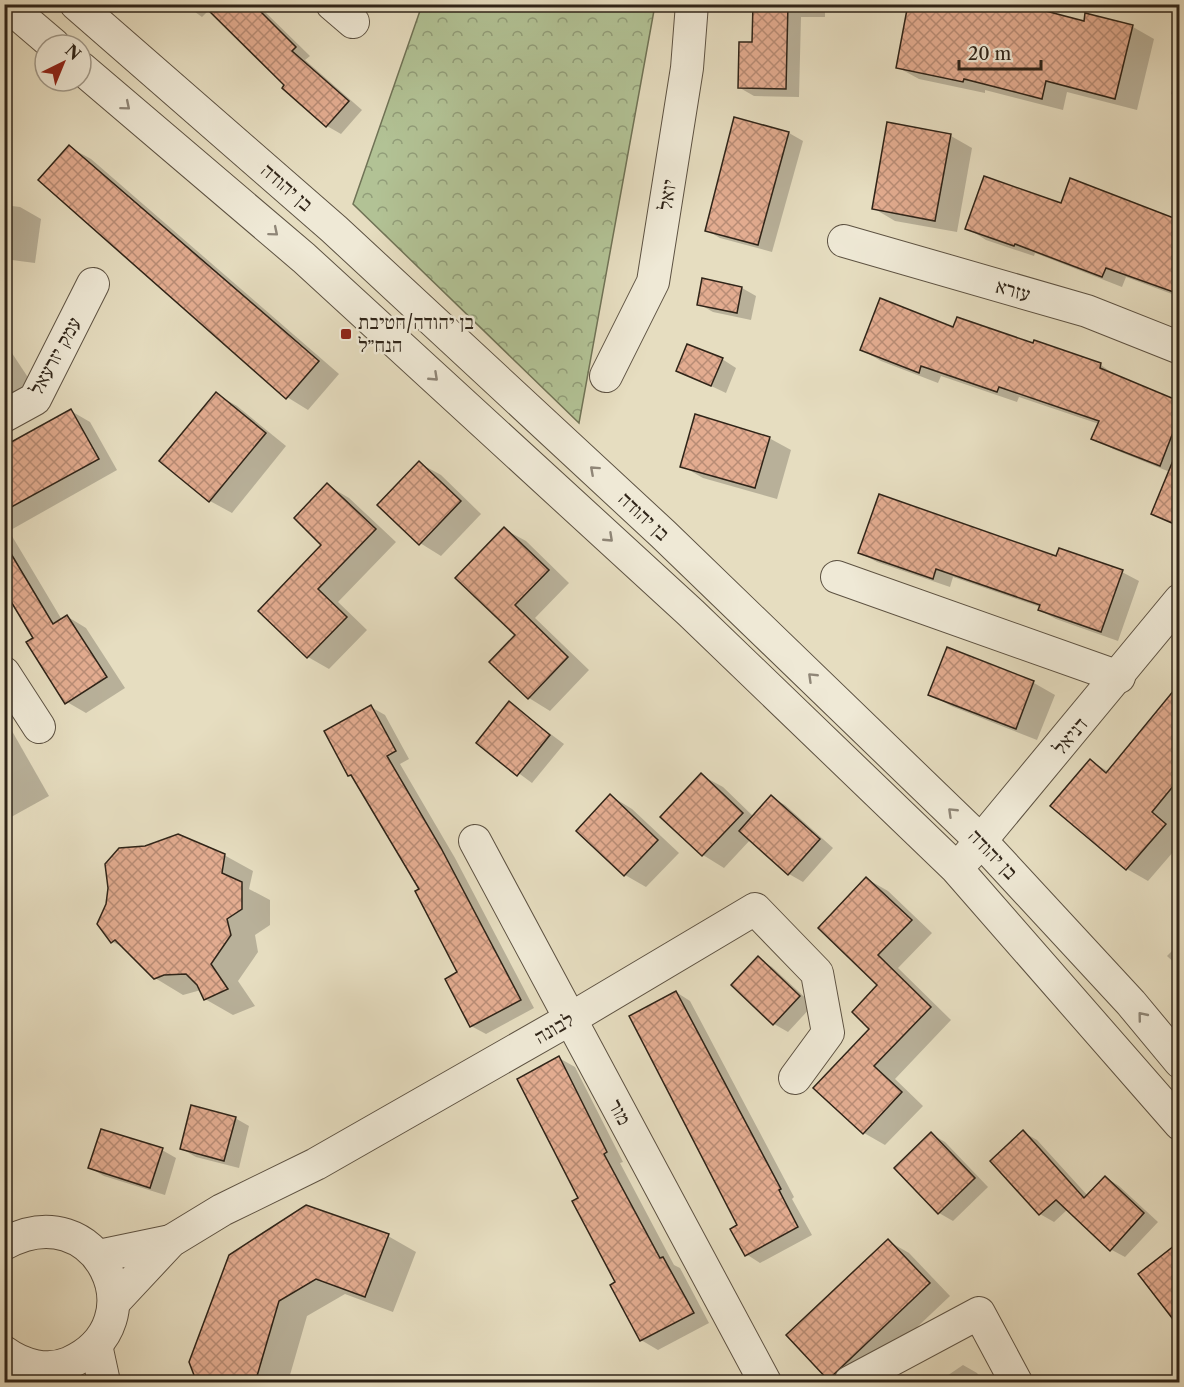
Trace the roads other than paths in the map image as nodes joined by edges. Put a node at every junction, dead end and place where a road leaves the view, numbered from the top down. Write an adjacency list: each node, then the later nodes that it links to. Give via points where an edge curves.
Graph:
1 (6, 4): 4 (street)
2 (76, 4): 17 (street, בן יהודה, one-way to 2, via 663,534 334,229)
3 (692, 4): 9 (street, יואל, via 687,68 653,282)
4 (40, 33)
5 (93, 78): 18 (street, בן יהודה, one-way to 18, via 304,258 691,613)
6 (844, 241): 8 (street, עזרא, via 1087,311)
7 (93, 284): 10 (street, עמק יזרעאל, via 35,399)
8 (1179, 348)
9 (606, 376)
10 (4, 416)
11 (837, 577): 14 (street)
12 (1179, 600): 14 (street, דניאל)
13 (4, 673): 15 (street)
14 (1119, 676): 17 (street, דניאל)
15 (39, 727)
16 (476, 841): 19 (street, מור)
17 (982, 842): 18 (street, דניאל); 20 (street, בן יהודה, one-way to 17, via 1131,1003)
18 (956, 868): 22 (street, בן יהודה)
19 (570, 1019): 21 (street, לבונה, via 755,909 817,973 828,1033); 24 (street, לבונה, via 316,1164 222,1210); 31 (street, מור)
20 (1179, 1062)
21 (795, 1077)
22 (1179, 1124)
23 (10, 1233): 25 (street, via 63,1233 83,1241)
24 (171, 1241): 25 (street, לבונה); 26 (street, לבונה)
25 (99, 1257): 26 (street, via 108,1270)
26 (114, 1302): 27 (street, via 109,1325)
27 (96, 1345): 29 (street); 30 (street)
28 (4, 1352): 29 (street, via 28,1365)
29 (71, 1374)
30 (104, 1383)
31 (765, 1383)
32 (850, 1383): 33 (street, via 979,1313)
33 (1016, 1383)

